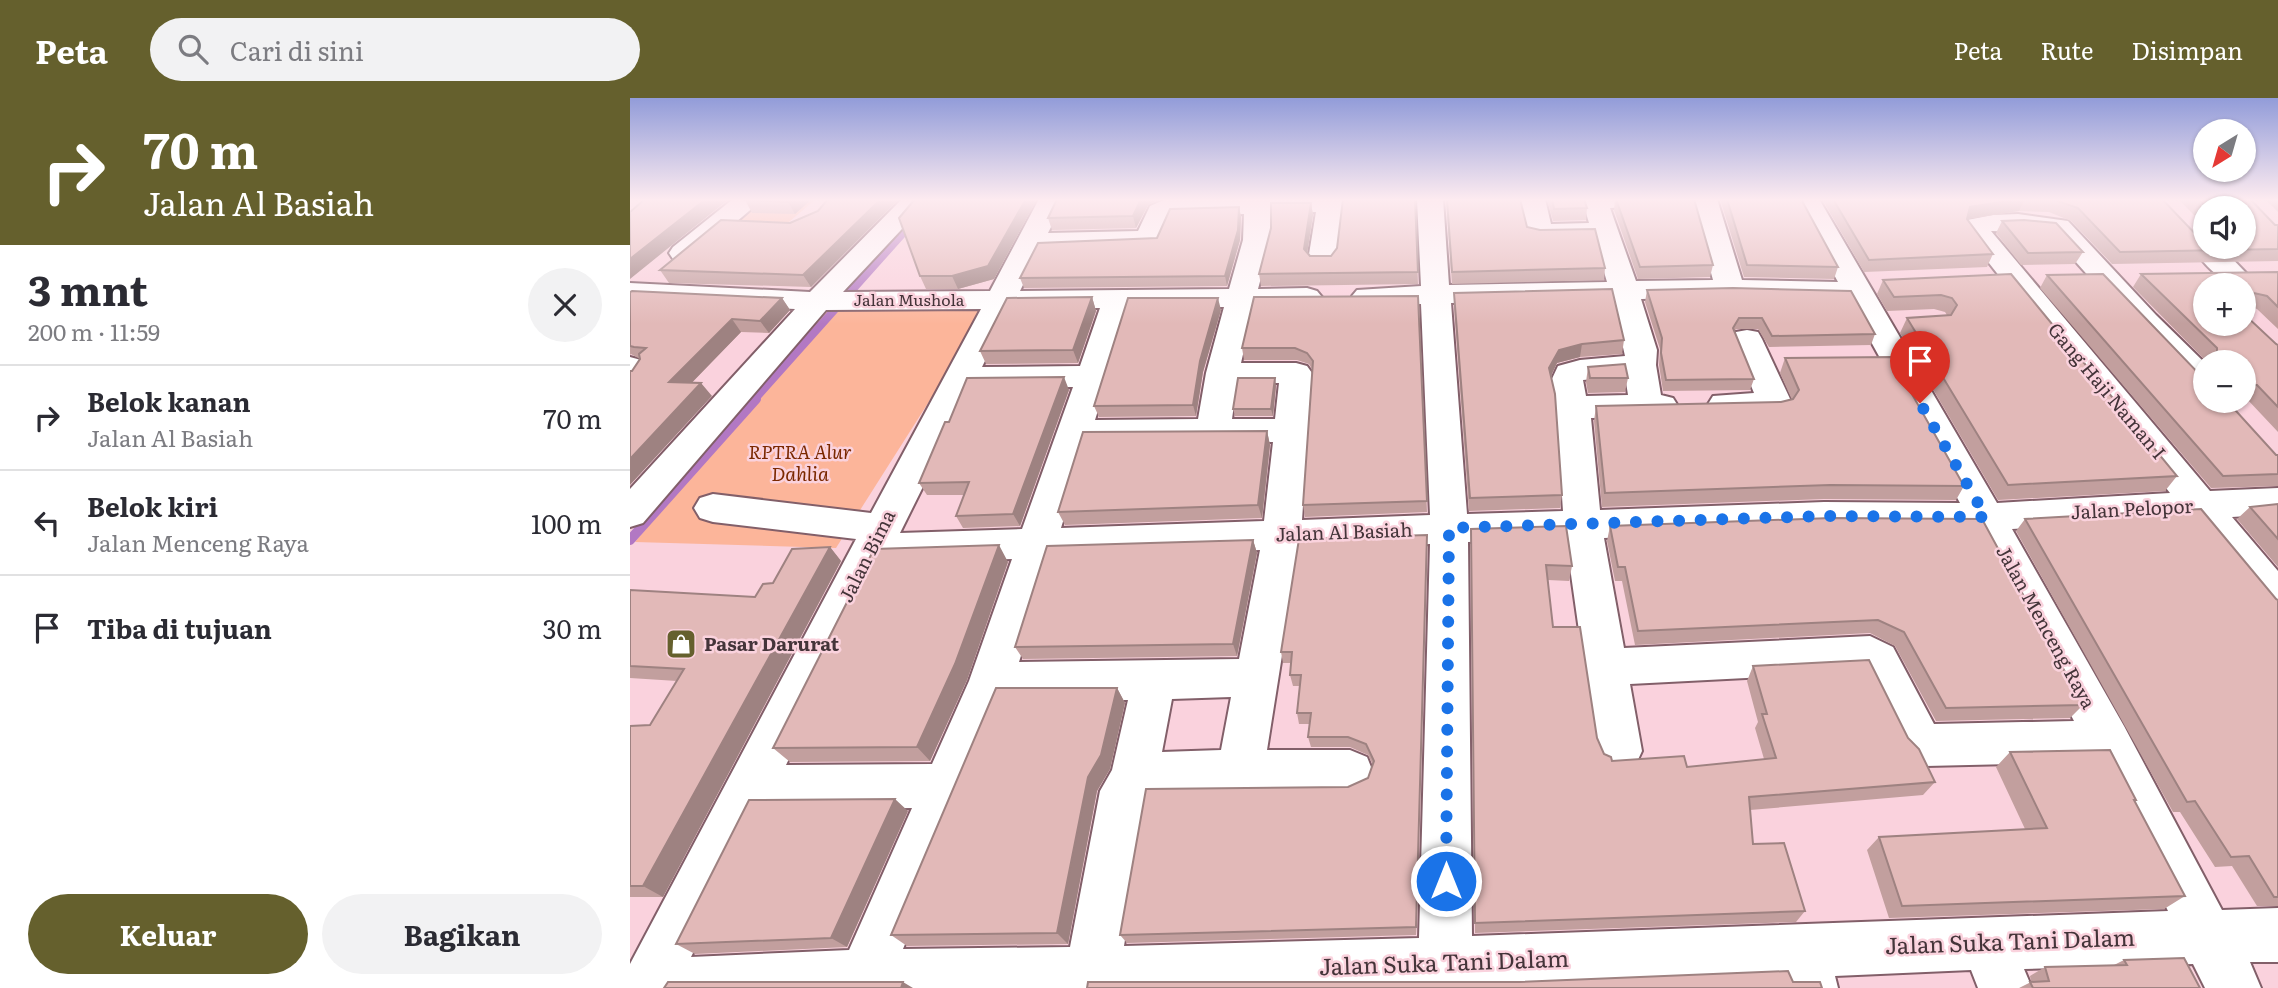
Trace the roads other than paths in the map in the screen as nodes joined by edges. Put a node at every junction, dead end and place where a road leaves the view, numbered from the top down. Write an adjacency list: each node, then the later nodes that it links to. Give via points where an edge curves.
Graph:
1 (699, 241): 20 (street)
2 (885, 241): 25 (street)
3 (1089, 241): 12 (street)
4 (1257, 241): 22 (street)
5 (1325, 241): 13 (street)
6 (1433, 241): 21 (street)
7 (1609, 241): 19 (street)
8 (1716, 241): 18 (street)
9 (1830, 241): 26 (street, Jalan Menceng Raya)
10 (1984, 241): 16 (street, Gang Haji Naman I)
11 (2070, 241): 14 (street)
12 (1032, 242): 24 (street, Jalan Bima)
13 (1322, 260)
14 (2102, 276): 15 (street); 16 (street); 30 (street)
15 (2143, 276)
16 (2012, 277): 17 (street); 41 (street, Gang Haji Naman I)
17 (1973, 279)
18 (1730, 288): 19 (street, Jalan Mushola); 26 (street, Jalan Mushola)
19 (1624, 291): 21 (street, Jalan Mushola); 28 (street, via 1641,350)
20 (631, 294): 25 (street, Jalan Mushola)
21 (1436, 296): 22 (street, Jalan Mushola); 46 (street)
22 (1239, 298): 23 (street, Jalan Mushola); 31 (street)
23 (1118, 299): 24 (street, Jalan Mushola); 33 (street)
24 (1001, 300): 25 (street, Jalan Mushola); 34 (street, Jalan Bima)
25 (835, 301): 43 (street)
26 (1876, 317): 44 (street, Jalan Menceng Raya)
27 (1762, 353): 35 (street, via 1775,403)
28 (1640, 365): 35 (street); 36 (street, via 1569,373 1566,383)
29 (630, 368): 32 (street, via 634,370)
30 (2193, 369)
31 (1222, 373): 37 (street); 38 (street, via 1296,373)
32 (630, 375)
33 (1093, 376): 34 (street); 39 (street)
34 (961, 378): 48 (street, Jalan Bima)
35 (1646, 406): 36 (street)
36 (1573, 407): 45 (street)
37 (1213, 430): 38 (street); 39 (street)
38 (1291, 430): 47 (street)
39 (1074, 432): 49 (street)
40 (2278, 501): 41 (street, Jalan Pelopor)
41 (2201, 506): 44 (street, Jalan Pelopor); 50 (street, Gang Haji Naman I)
42 (713, 508): 48 (street, Jalan Al Basiah)
43 (630, 513)
44 (1986, 517): 45 (street, Jalan Al Basiah, via 1824,516); 55 (street, Jalan Menceng Raya)
45 (1583, 524): 46 (street, Jalan Al Basiah); 51 (street)
46 (1449, 528): 47 (street, Jalan Al Basiah); 67 (street)
47 (1282, 535): 49 (street, Jalan Al Basiah); 52 (street)
48 (876, 539): 49 (street, Jalan Al Basiah); 61 (street, Jalan Bima)
49 (1039, 543): 53 (street)
50 (2278, 599)
51 (1605, 667): 55 (street, via 1870,654 1878,660 1916,737 1926,745); 56 (street)
52 (1256, 677): 54 (street); 57 (street)
53 (991, 681): 54 (street); 60 (street)
54 (1154, 681): 59 (street)
55 (2108, 741): 62 (street, Jalan Menceng Raya)
56 (1619, 751)
57 (1240, 771): 58 (street); 59 (street, via 1146,774)
58 (1350, 772)
59 (1133, 780): 69 (street, via 1124,791)
60 (946, 786): 61 (street); 70 (street)
61 (749, 788): 71 (street, Jalan Bima)
62 (2207, 935): 63 (street, Jalan Suka Tani Dalam); 64 (street, Jalan Suka Tani Dalam, via 2155,937); 72 (street, Jalan Menceng Raya)
63 (2278, 935)
64 (1996, 965): 65 (street, Jalan Suka Tani Dalam)
65 (1806, 969): 66 (street, Jalan Suka Tani Dalam)
66 (1653, 972): 67 (street, Jalan Suka Tani Dalam)
67 (1445, 975): 68 (street, Jalan Suka Tani Dalam)
68 (1255, 979): 69 (street, Jalan Suka Tani Dalam)
69 (1091, 980): 70 (street, Jalan Suka Tani Dalam)
70 (862, 982): 71 (street, Jalan Suka Tani Dalam)
71 (648, 987)
72 (2234, 988)

